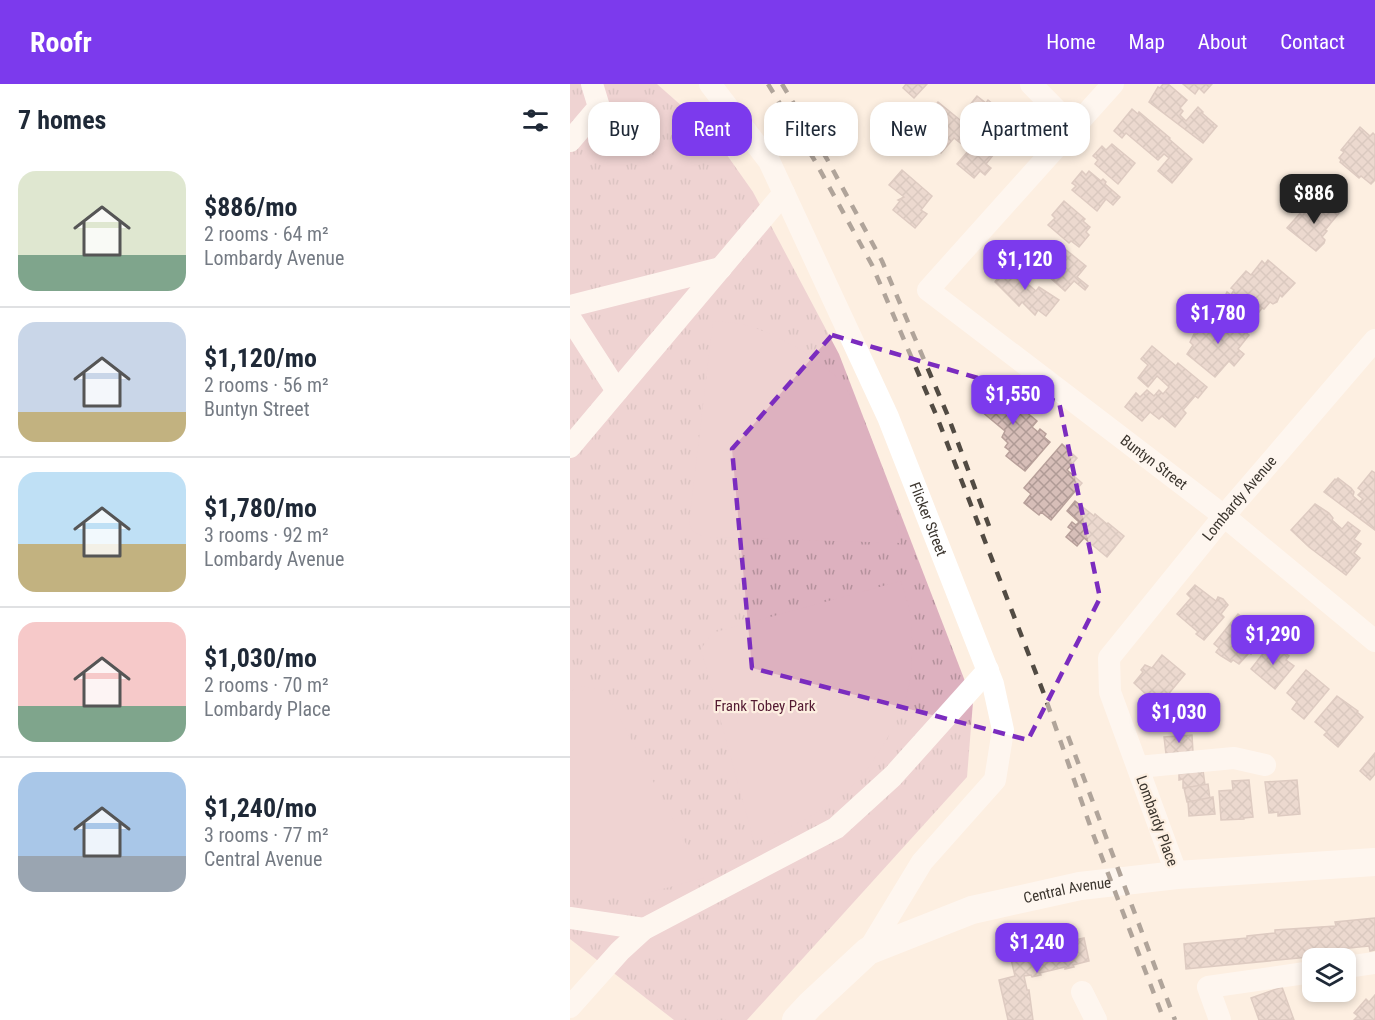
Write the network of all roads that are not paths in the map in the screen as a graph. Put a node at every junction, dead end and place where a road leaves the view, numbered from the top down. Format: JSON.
{"nodes":[{"id":1,"x":592,"y":84,"type":"edge"},
{"id":2,"x":710,"y":84,"type":"edge"},
{"id":3,"x":1031,"y":84,"type":"edge"},
{"id":4,"x":1113,"y":84,"type":"edge"},
{"id":5,"x":1049,"y":102,"type":"edge"},
{"id":6,"x":1090,"y":110,"type":"edge"},
{"id":7,"x":570,"y":141,"type":"edge"},
{"id":8,"x":1049,"y":156,"type":"edge"},
{"id":9,"x":784,"y":193,"type":"junction"},
{"id":10,"x":721,"y":268,"type":"junction"},
{"id":11,"x":570,"y":306,"type":"edge"},
{"id":12,"x":570,"y":318,"type":"edge"},
{"id":13,"x":1375,"y":340,"type":"edge"},
{"id":14,"x":617,"y":391,"type":"junction"},
{"id":15,"x":570,"y":447,"type":"edge"},
{"id":16,"x":1224,"y":516,"type":"junction"},
{"id":17,"x":1375,"y":641,"type":"edge"},
{"id":18,"x":1110,"y":662,"type":"joint"},
{"id":19,"x":988,"y":670,"type":"junction"},
{"id":20,"x":1265,"y":765,"type":"dead end"},
{"id":21,"x":1138,"y":767,"type":"junction"},
{"id":22,"x":1375,"y":862,"type":"edge"},
{"id":23,"x":1177,"y":875,"type":"junction"},
{"id":24,"x":570,"y":918,"type":"edge"},
{"id":25,"x":644,"y":929,"type":"junction"},
{"id":26,"x":868,"y":951,"type":"junction"},
{"id":27,"x":1375,"y":963,"type":"edge"},
{"id":28,"x":1356,"y":966,"type":"edge"},
{"id":29,"x":1302,"y":973,"type":"edge"},
{"id":30,"x":1082,"y":992,"type":"dead end"},
{"id":31,"x":570,"y":1007,"type":"edge"},
{"id":32,"x":796,"y":1020,"type":"edge"},
{"id":33,"x":1096,"y":1020,"type":"edge"},
{"id":34,"x":1220,"y":1020,"type":"edge"}],
"edges":[{"from":1,"to":7,"type":"street"},
{"from":2,"to":9,"type":"street","name":"Flicker Street"},
{"from":3,"to":5,"type":"street"},
{"from":4,"to":6,"type":"street"},
{"from":8,"to":16,"type":"street","name":"Buntyn Street"},
{"from":9,"to":10,"type":"street"},
{"from":9,"to":19,"type":"street","name":"Flicker Street"},
{"from":10,"to":11,"type":"street"},
{"from":10,"to":14,"type":"street"},
{"from":12,"to":14,"type":"street"},
{"from":13,"to":16,"type":"street","name":"Lombardy Avenue"},
{"from":14,"to":15,"type":"street"},
{"from":16,"to":17,"type":"street","name":"Buntyn Street"},
{"from":16,"to":18,"type":"street","name":"Lombardy Avenue"},
{"from":18,"to":21,"type":"street","name":"Lombardy Place"},
{"from":19,"to":25,"type":"street"},
{"from":19,"to":26,"type":"street","name":"Flicker Street"},
{"from":20,"to":21,"type":"street","name":"Lombardy Place"},
{"from":21,"to":23,"type":"street","name":"Lombardy Place"},
{"from":22,"to":23,"type":"main road","name":"Central Avenue"},
{"from":23,"to":26,"type":"main road","name":"Central Avenue"},
{"from":24,"to":25,"type":"street"},
{"from":25,"to":31,"type":"street"},
{"from":26,"to":32,"type":"main road","name":"Central Avenue"},
{"from":27,"to":28,"type":"street"},
{"from":29,"to":34,"type":"street"},
{"from":30,"to":33,"type":"street"}]}
